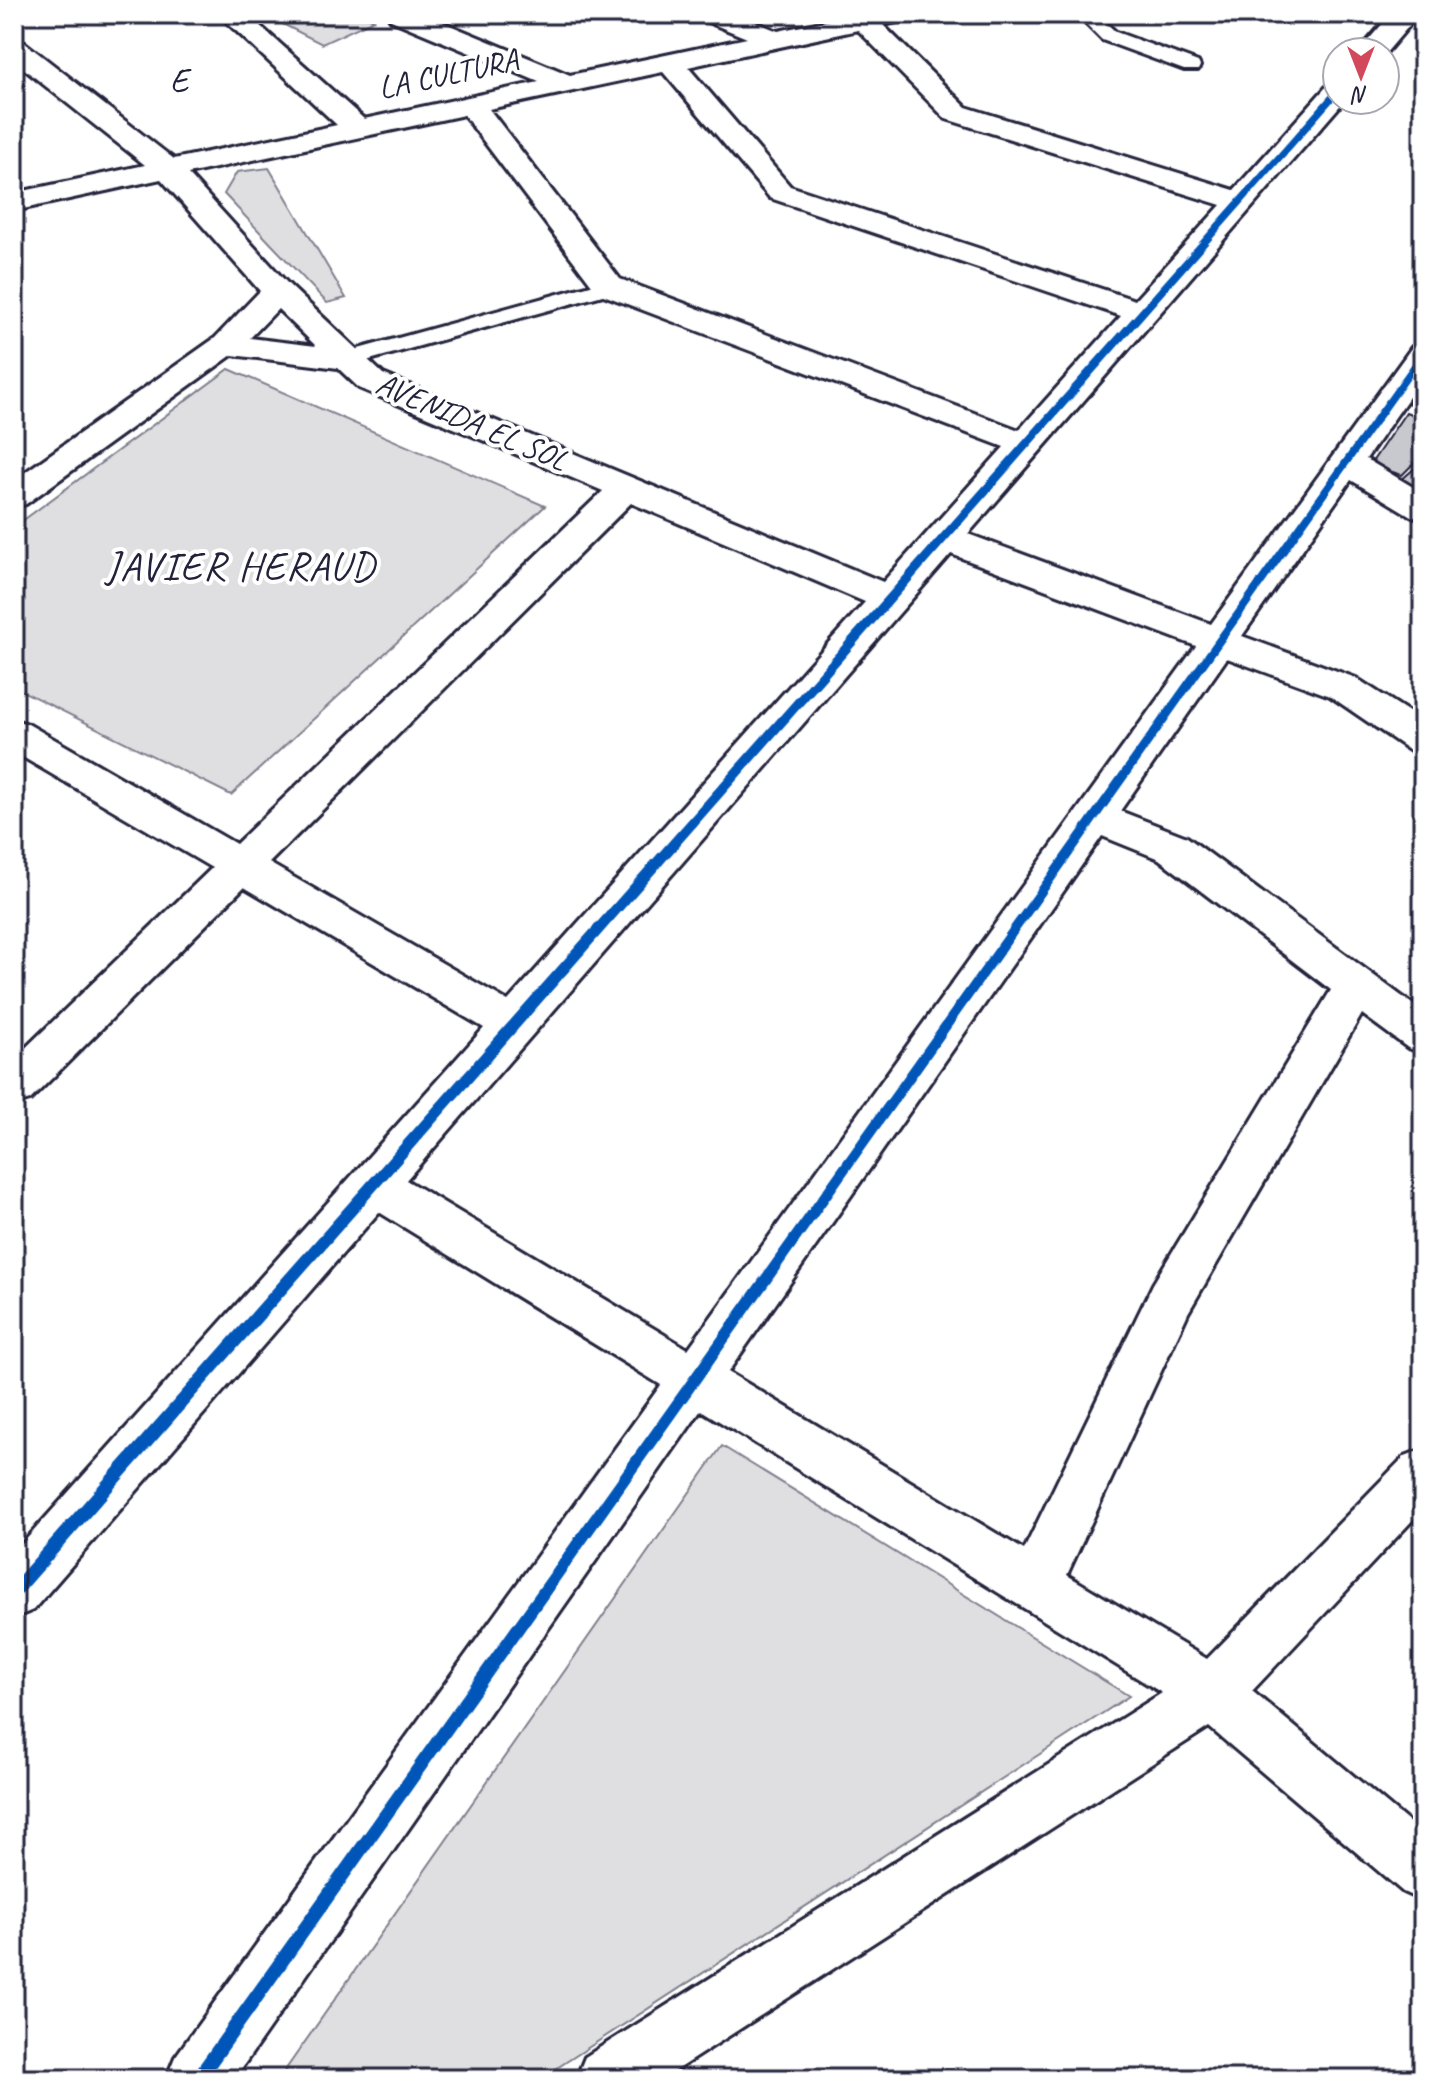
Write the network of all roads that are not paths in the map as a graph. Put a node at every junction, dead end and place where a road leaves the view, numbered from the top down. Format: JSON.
{"nodes":[{"id":1,"x":231,"y":14,"type":"edge"},
{"id":2,"x":400,"y":14,"type":"edge"},
{"id":3,"x":712,"y":14,"type":"edge"},
{"id":4,"x":897,"y":14,"type":"edge"},
{"id":5,"x":1085,"y":14,"type":"edge"},
{"id":6,"x":1406,"y":14,"type":"edge"},
{"id":7,"x":864,"y":21,"type":"junction"},
{"id":8,"x":1386,"y":36,"type":"edge"},
{"id":9,"x":776,"y":40,"type":"junction"},
{"id":10,"x":14,"y":48,"type":"edge"},
{"id":11,"x":670,"y":63,"type":"junction"},
{"id":12,"x":1191,"y":66,"type":"dead end"},
{"id":13,"x":570,"y":85,"type":"junction"},
{"id":14,"x":471,"y":105,"type":"junction"},
{"id":15,"x":1321,"y":110,"type":"edge"},
{"id":16,"x":358,"y":129,"type":"junction"},
{"id":17,"x":168,"y":169,"type":"junction"},
{"id":18,"x":14,"y":202,"type":"edge"},
{"id":19,"x":1241,"y":202,"type":"junction"},
{"id":20,"x":609,"y":286,"type":"junction"},
{"id":21,"x":277,"y":291,"type":"junction"},
{"id":22,"x":1142,"y":313,"type":"junction"},
{"id":23,"x":226,"y":345,"type":"junction"},
{"id":24,"x":1423,"y":354,"type":"edge"},
{"id":25,"x":348,"y":359,"type":"junction"},
{"id":26,"x":1026,"y":444,"type":"junction"},
{"id":27,"x":1346,"y":462,"type":"junction"},
{"id":28,"x":626,"y":488,"type":"junction"},
{"id":29,"x":14,"y":496,"type":"edge"},
{"id":30,"x":1423,"y":508,"type":"edge"},
{"id":31,"x":943,"y":538,"type":"junction"},
{"id":32,"x":890,"y":599,"type":"junction"},
{"id":33,"x":1219,"y":641,"type":"junction"},
{"id":34,"x":1423,"y":740,"type":"edge"},
{"id":35,"x":18,"y":743,"type":"edge"},
{"id":36,"x":1094,"y":817,"type":"junction"},
{"id":37,"x":240,"y":865,"type":"junction"},
{"id":38,"x":1356,"y":986,"type":"junction"},
{"id":39,"x":514,"y":1025,"type":"junction"},
{"id":40,"x":1423,"y":1036,"type":"edge"},
{"id":41,"x":14,"y":1087,"type":"edge"},
{"id":42,"x":373,"y":1184,"type":"junction"},
{"id":43,"x":694,"y":1379,"type":"junction"},
{"id":44,"x":1423,"y":1473,"type":"edge"},
{"id":45,"x":1035,"y":1585,"type":"junction"},
{"id":46,"x":14,"y":1592,"type":"edge"},
{"id":47,"x":1212,"y":1693,"type":"junction"},
{"id":48,"x":1423,"y":1872,"type":"edge"},
{"id":49,"x":197,"y":2079,"type":"edge"},
{"id":50,"x":607,"y":2079,"type":"edge"}],
"edges":[{"from":1,"to":16,"type":"street"},
{"from":2,"to":13,"type":"street"},
{"from":3,"to":9,"type":"street"},
{"from":4,"to":7,"type":"street","name":"LA CULTURA"},
{"from":5,"to":12,"type":"lane"},
{"from":6,"to":8,"type":"street"},
{"from":7,"to":9,"type":"street","name":"LA CULTURA"},
{"from":7,"to":19,"type":"street"},
{"from":9,"to":11,"type":"street","name":"LA CULTURA"},
{"from":10,"to":17,"type":"street","name":"AVENIDA EL SOL"},
{"from":11,"to":13,"type":"street","name":"LA CULTURA"},
{"from":11,"to":22,"type":"street"},
{"from":13,"to":14,"type":"street","name":"LA CULTURA"},
{"from":14,"to":16,"type":"street","name":"LA CULTURA"},
{"from":14,"to":20,"type":"street"},
{"from":15,"to":19,"type":"street"},
{"from":16,"to":17,"type":"street","name":"LA CULTURA"},
{"from":17,"to":18,"type":"street","name":"LA CULTURA"},
{"from":17,"to":21,"type":"street","name":"AVENIDA EL SOL"},
{"from":19,"to":22,"type":"street"},
{"from":20,"to":25,"type":"lane"},
{"from":20,"to":26,"type":"street"},
{"from":21,"to":23,"type":"street"},
{"from":21,"to":25,"type":"street","name":"AVENIDA EL SOL"},
{"from":22,"to":26,"type":"street"},
{"from":23,"to":25,"type":"street"},
{"from":23,"to":29,"type":"street"},
{"from":24,"to":27,"type":"street"},
{"from":25,"to":28,"type":"street","name":"AVENIDA EL SOL"},
{"from":26,"to":31,"type":"street"},
{"from":27,"to":30,"type":"street"},
{"from":27,"to":33,"type":"street"},
{"from":28,"to":32,"type":"street","name":"AVENIDA EL SOL"},
{"from":28,"to":37,"type":"street"},
{"from":31,"to":32,"type":"street"},
{"from":31,"to":33,"type":"street"},
{"from":32,"to":39,"type":"street"},
{"from":33,"to":34,"type":"street"},
{"from":33,"to":36,"type":"street"},
{"from":35,"to":37,"type":"street"},
{"from":36,"to":38,"type":"street"},
{"from":36,"to":43,"type":"street"},
{"from":37,"to":39,"type":"street"},
{"from":37,"to":41,"type":"street"},
{"from":38,"to":40,"type":"street"},
{"from":38,"to":45,"type":"street"},
{"from":39,"to":42,"type":"street"},
{"from":42,"to":43,"type":"street"},
{"from":42,"to":46,"type":"street"},
{"from":43,"to":45,"type":"street"},
{"from":43,"to":49,"type":"street"},
{"from":44,"to":47,"type":"street"},
{"from":45,"to":47,"type":"street"},
{"from":47,"to":48,"type":"street"},
{"from":47,"to":50,"type":"street"}]}
